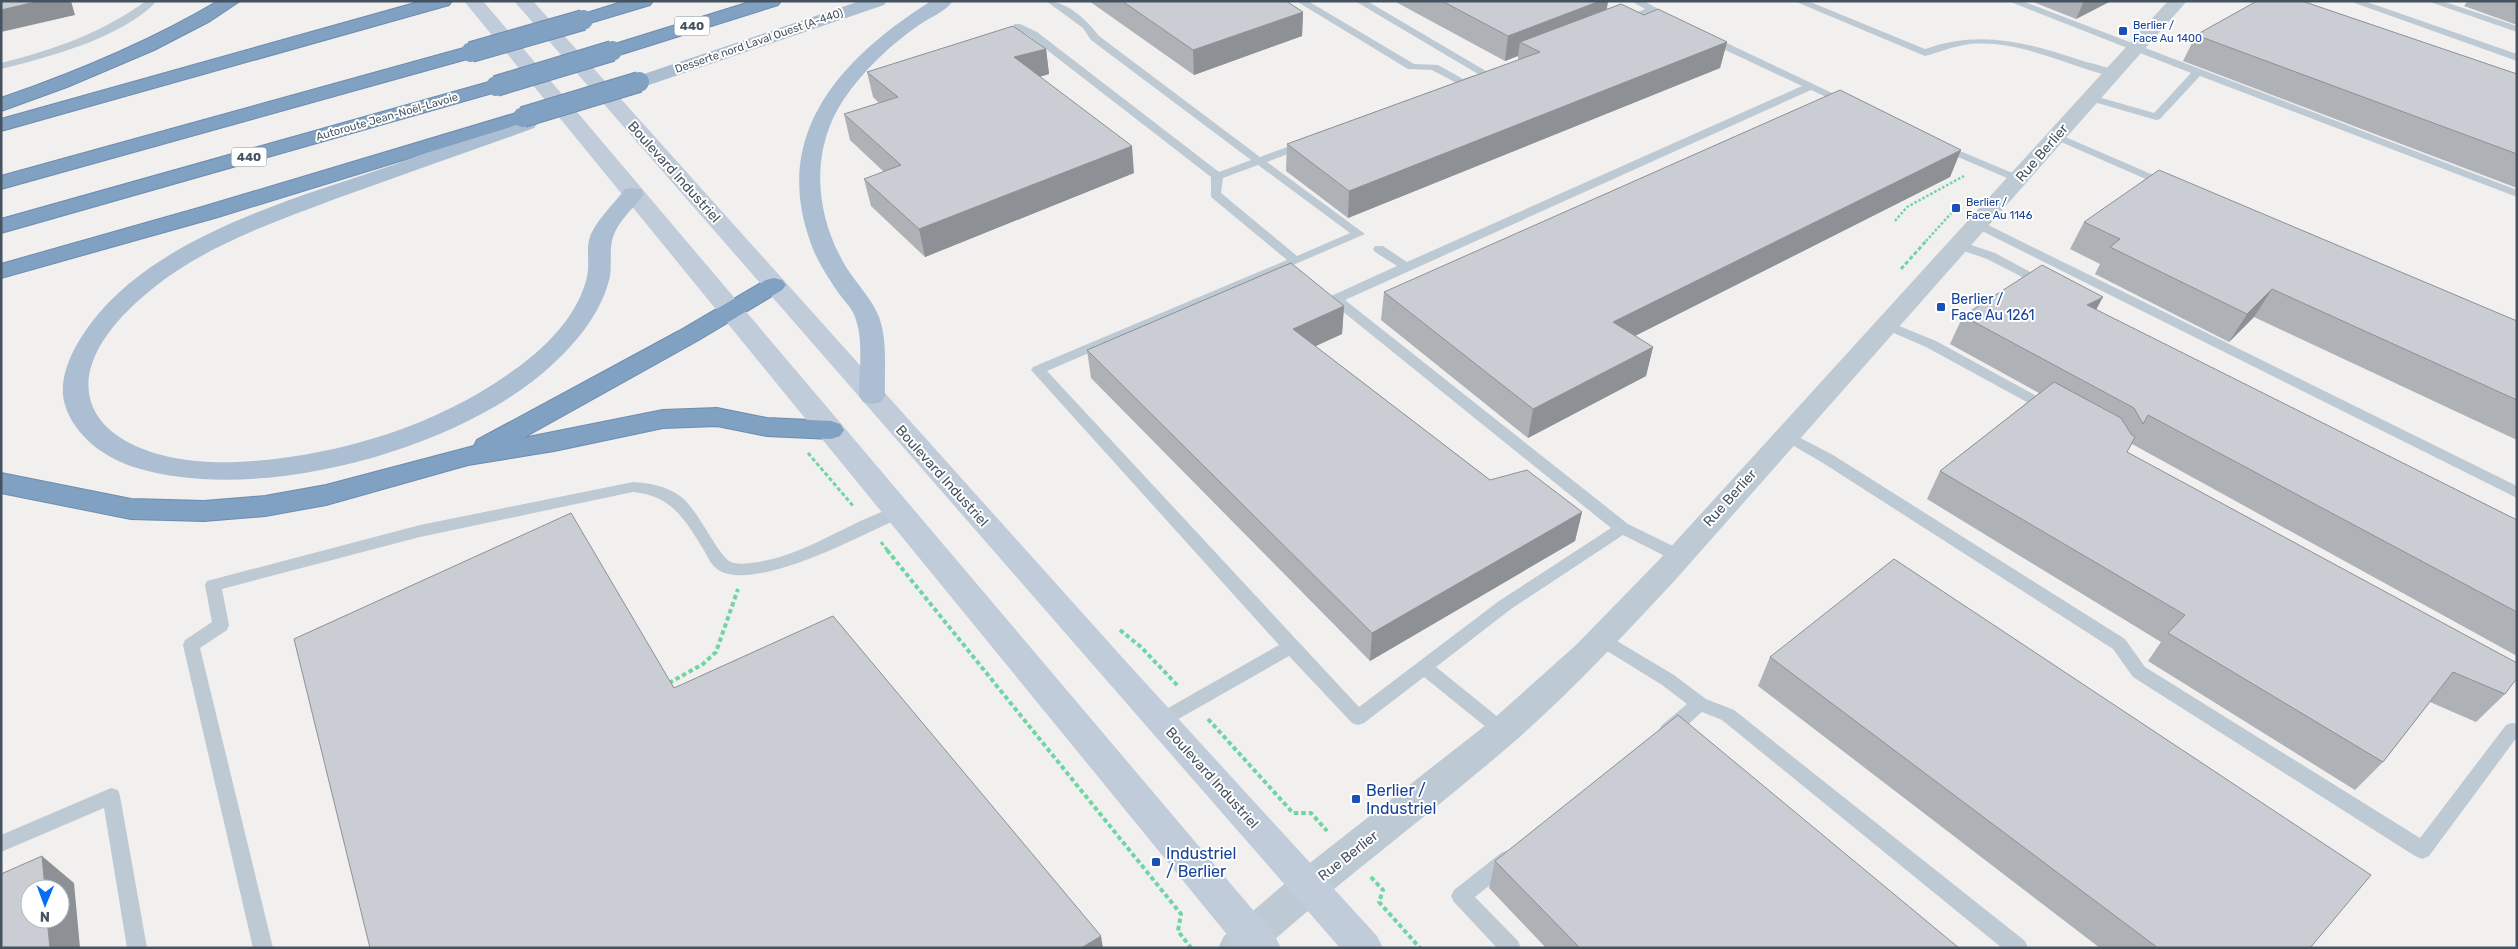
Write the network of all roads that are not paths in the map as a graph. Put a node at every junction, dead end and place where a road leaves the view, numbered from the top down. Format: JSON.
{"nodes":[{"id":1,"x":152,"y":1,"type":"edge"},
{"id":2,"x":231,"y":1,"type":"edge"},
{"id":3,"x":473,"y":1,"type":"edge"},
{"id":4,"x":523,"y":1,"type":"edge"},
{"id":5,"x":644,"y":1,"type":"edge"},
{"id":6,"x":772,"y":1,"type":"edge"},
{"id":7,"x":878,"y":1,"type":"edge"},
{"id":8,"x":944,"y":1,"type":"edge"},
{"id":9,"x":1051,"y":1,"type":"edge"},
{"id":10,"x":1300,"y":1,"type":"edge"},
{"id":11,"x":1360,"y":1,"type":"edge"},
{"id":12,"x":1636,"y":1,"type":"edge"},
{"id":13,"x":1799,"y":1,"type":"edge"},
{"id":14,"x":2013,"y":1,"type":"edge"},
{"id":15,"x":2178,"y":1,"type":"edge"},
{"id":16,"x":2354,"y":1,"type":"edge"},
{"id":17,"x":2437,"y":1,"type":"edge"},
{"id":18,"x":440,"y":2,"type":"edge"},
{"id":19,"x":1616,"y":24,"type":"edge"},
{"id":20,"x":1018,"y":26,"type":"dead end"},
{"id":21,"x":2517,"y":29,"type":"edge"},
{"id":22,"x":1695,"y":32,"type":"edge"},
{"id":23,"x":2136,"y":49,"type":"junction"},
{"id":24,"x":2517,"y":58,"type":"edge"},
{"id":25,"x":1,"y":66,"type":"edge"},
{"id":26,"x":2198,"y":72,"type":"junction"},
{"id":27,"x":2112,"y":74,"type":"junction"},
{"id":28,"x":639,"y":82,"type":"joint"},
{"id":29,"x":1462,"y":83,"type":"junction"},
{"id":30,"x":1810,"y":86,"type":"junction"},
{"id":31,"x":1444,"y":90,"type":"edge"},
{"id":32,"x":2091,"y":98,"type":"junction"},
{"id":33,"x":1,"y":105,"type":"edge"},
{"id":34,"x":1858,"y":108,"type":"edge"},
{"id":35,"x":525,"y":120,"type":"junction"},
{"id":36,"x":1,"y":125,"type":"edge"},
{"id":37,"x":2056,"y":136,"type":"junction"},
{"id":38,"x":1315,"y":140,"type":"edge"},
{"id":39,"x":1930,"y":141,"type":"edge"},
{"id":40,"x":1260,"y":161,"type":"junction"},
{"id":41,"x":1217,"y":176,"type":"junction"},
{"id":42,"x":2018,"y":179,"type":"junction"},
{"id":43,"x":1,"y":183,"type":"edge"},
{"id":44,"x":2183,"y":192,"type":"edge"},
{"id":45,"x":634,"y":194,"type":"junction"},
{"id":46,"x":2517,"y":194,"type":"edge"},
{"id":47,"x":1978,"y":224,"type":"junction"},
{"id":48,"x":1,"y":226,"type":"edge"},
{"id":49,"x":1959,"y":245,"type":"junction"},
{"id":50,"x":1379,"y":249,"type":"dead end"},
{"id":51,"x":1296,"y":261,"type":"junction"},
{"id":52,"x":1406,"y":267,"type":"junction"},
{"id":53,"x":1,"y":271,"type":"edge"},
{"id":54,"x":774,"y":285,"type":"junction"},
{"id":55,"x":2054,"y":288,"type":"edge"},
{"id":56,"x":730,"y":311,"type":"junction"},
{"id":57,"x":1887,"y":325,"type":"junction"},
{"id":58,"x":872,"y":396,"type":"junction"},
{"id":59,"x":2059,"y":414,"type":"edge"},
{"id":60,"x":831,"y":430,"type":"junction"},
{"id":61,"x":1786,"y":436,"type":"junction"},
{"id":62,"x":468,"y":456,"type":"junction"},
{"id":63,"x":1,"y":483,"type":"edge"},
{"id":64,"x":2517,"y":493,"type":"edge"},
{"id":65,"x":900,"y":512,"type":"junction"},
{"id":66,"x":1622,"y":528,"type":"junction"},
{"id":67,"x":1679,"y":556,"type":"junction"},
{"id":68,"x":1602,"y":639,"type":"junction"},
{"id":69,"x":1291,"y":647,"type":"junction"},
{"id":70,"x":1424,"y":667,"type":"junction"},
{"id":71,"x":1700,"y":704,"type":"junction"},
{"id":72,"x":1160,"y":721,"type":"junction"},
{"id":73,"x":2512,"y":730,"type":"dead end"},
{"id":74,"x":1503,"y":732,"type":"junction"},
{"id":75,"x":1654,"y":741,"type":"edge"},
{"id":76,"x":1,"y":844,"type":"edge"},
{"id":77,"x":1523,"y":846,"type":"edge"},
{"id":78,"x":1310,"y":886,"type":"junction"},
{"id":79,"x":1250,"y":944,"type":"edge"},
{"id":80,"x":137,"y":948,"type":"edge"},
{"id":81,"x":263,"y":948,"type":"edge"},
{"id":82,"x":1364,"y":948,"type":"edge"},
{"id":83,"x":1511,"y":948,"type":"edge"},
{"id":84,"x":2018,"y":948,"type":"edge"}],
"edges":[{"from":1,"to":25,"type":"lane"},
{"from":2,"to":33,"type":"highway"},
{"from":3,"to":45,"type":"street"},
{"from":4,"to":54,"type":"street","name":"Boulevard Industriel"},
{"from":5,"to":43,"type":"highway","bridge":true},
{"from":6,"to":48,"type":"highway","name":"Autoroute Jean-Noël-Lavoie","number":"440","bridge":true},
{"from":7,"to":28,"type":"main road","name":"Desserte nord Laval Ouest (A-440)"},
{"from":8,"to":58,"type":"main road"},
{"from":9,"to":40,"type":"lane"},
{"from":10,"to":29,"type":"lane"},
{"from":11,"to":29,"type":"lane"},
{"from":12,"to":19,"type":"lane"},
{"from":13,"to":27,"type":"lane"},
{"from":14,"to":23,"type":"lane"},
{"from":15,"to":23,"type":"street","name":"Rue Berlier"},
{"from":16,"to":24,"type":"lane"},
{"from":17,"to":21,"type":"lane"},
{"from":18,"to":36,"type":"highway"},
{"from":20,"to":41,"type":"lane"},
{"from":22,"to":30,"type":"lane"},
{"from":23,"to":26,"type":"lane"},
{"from":23,"to":27,"type":"street","name":"Rue Berlier"},
{"from":26,"to":32,"type":"lane"},
{"from":26,"to":46,"type":"lane"},
{"from":27,"to":32,"type":"street","name":"Rue Berlier"},
{"from":28,"to":35,"type":"highway","bridge":true},
{"from":29,"to":31,"type":"lane"},
{"from":30,"to":34,"type":"lane"},
{"from":30,"to":52,"type":"lane"},
{"from":32,"to":37,"type":"street","name":"Rue Berlier"},
{"from":35,"to":45,"type":"main road"},
{"from":35,"to":53,"type":"highway"},
{"from":37,"to":42,"type":"street","name":"Rue Berlier"},
{"from":37,"to":44,"type":"lane"},
{"from":38,"to":40,"type":"lane"},
{"from":39,"to":42,"type":"lane"},
{"from":40,"to":41,"type":"lane"},
{"from":40,"to":51,"type":"lane"},
{"from":41,"to":51,"type":"lane"},
{"from":42,"to":47,"type":"street","name":"Rue Berlier"},
{"from":45,"to":56,"type":"street"},
{"from":47,"to":49,"type":"street","name":"Rue Berlier"},
{"from":47,"to":64,"type":"lane"},
{"from":49,"to":55,"type":"lane"},
{"from":49,"to":57,"type":"street","name":"Rue Berlier"},
{"from":50,"to":52,"type":"lane"},
{"from":51,"to":69,"type":"lane"},
{"from":52,"to":66,"type":"lane"},
{"from":54,"to":56,"type":"highway"},
{"from":54,"to":58,"type":"street","name":"Boulevard Industriel"},
{"from":56,"to":60,"type":"street"},
{"from":56,"to":62,"type":"highway"},
{"from":57,"to":59,"type":"lane"},
{"from":57,"to":61,"type":"street","name":"Rue Berlier"},
{"from":58,"to":72,"type":"street","name":"Boulevard Industriel"},
{"from":60,"to":62,"type":"highway"},
{"from":60,"to":65,"type":"street"},
{"from":61,"to":67,"type":"street","name":"Rue Berlier"},
{"from":61,"to":73,"type":"lane"},
{"from":62,"to":63,"type":"highway"},
{"from":65,"to":79,"type":"street"},
{"from":65,"to":81,"type":"lane"},
{"from":66,"to":67,"type":"lane"},
{"from":66,"to":70,"type":"lane"},
{"from":67,"to":68,"type":"street","name":"Rue Berlier"},
{"from":68,"to":71,"type":"lane"},
{"from":68,"to":74,"type":"street","name":"Rue Berlier"},
{"from":69,"to":70,"type":"lane"},
{"from":69,"to":72,"type":"lane"},
{"from":70,"to":74,"type":"lane"},
{"from":71,"to":75,"type":"lane"},
{"from":71,"to":84,"type":"lane"},
{"from":72,"to":78,"type":"street","name":"Boulevard Industriel"},
{"from":74,"to":78,"type":"street","name":"Rue Berlier"},
{"from":76,"to":80,"type":"lane"},
{"from":77,"to":83,"type":"lane"},
{"from":78,"to":79,"type":"street","name":"Rue Berlier"},
{"from":78,"to":82,"type":"street","name":"Boulevard Industriel"}]}
